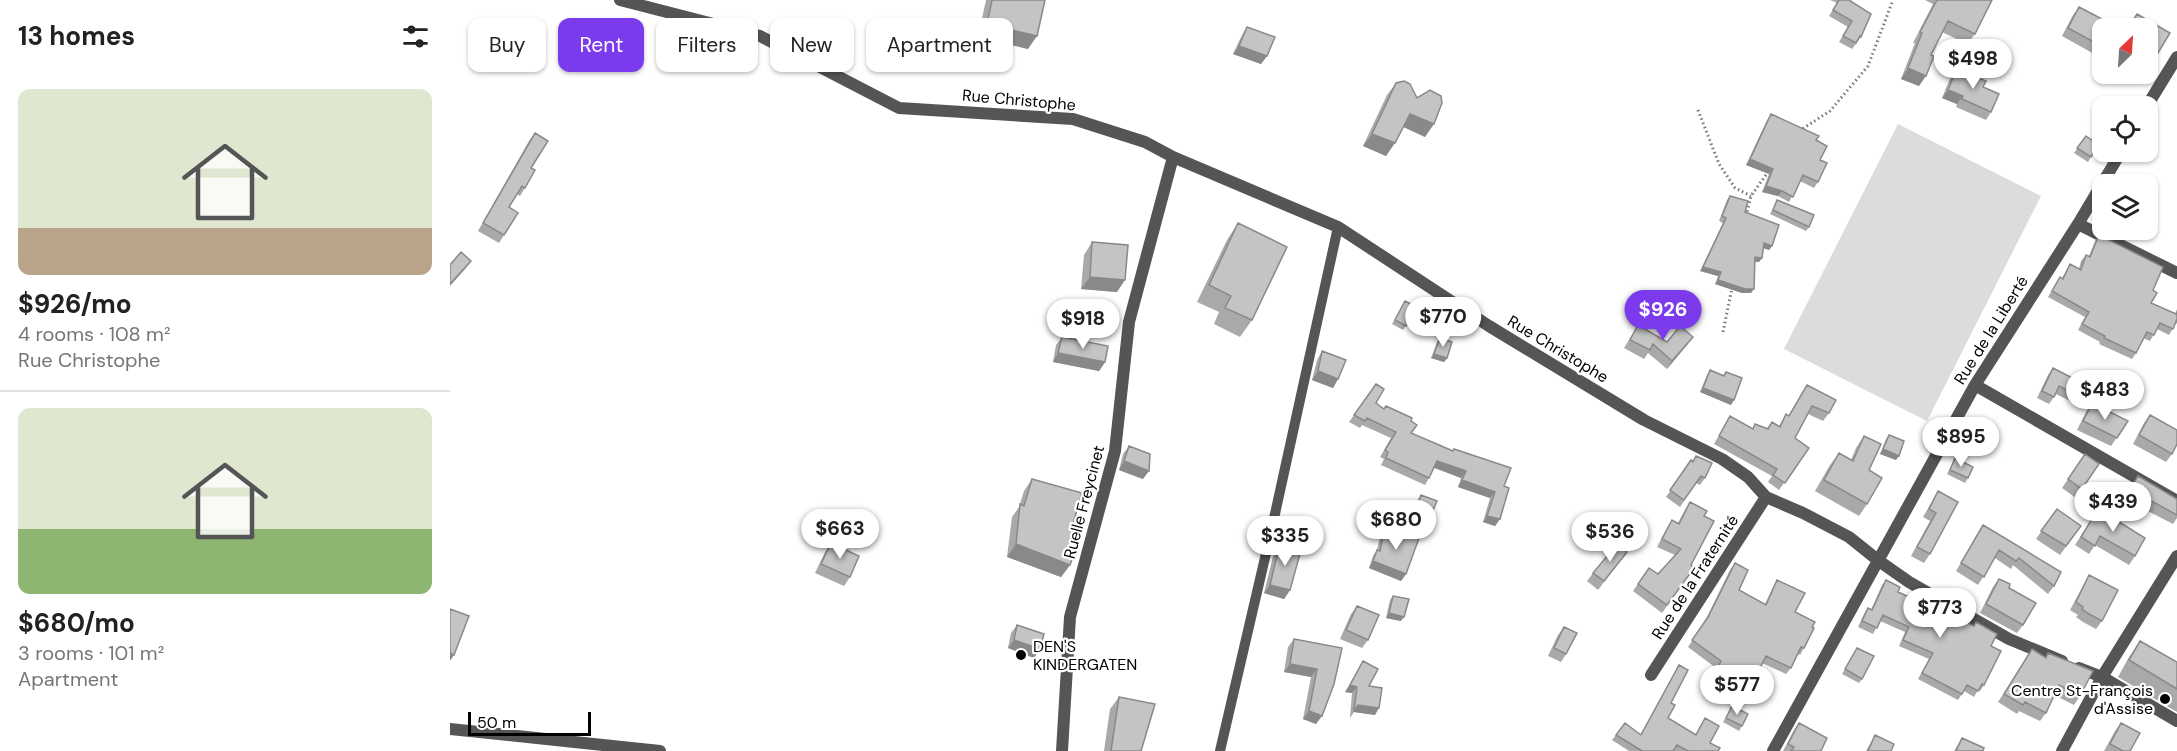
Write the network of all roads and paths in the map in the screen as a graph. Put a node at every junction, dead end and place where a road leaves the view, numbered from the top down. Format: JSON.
{"nodes":[{"id":1,"x":620,"y":0,"type":"edge"},
{"id":2,"x":1893,"y":0,"type":"edge"},
{"id":3,"x":2177,"y":57,"type":"edge"},
{"id":4,"x":2153,"y":96,"type":"edge"},
{"id":5,"x":1698,"y":110,"type":"dead end"},
{"id":6,"x":1798,"y":130,"type":"edge"},
{"id":7,"x":1173,"y":157,"type":"junction"},
{"id":8,"x":2115,"y":162,"type":"edge"},
{"id":9,"x":1770,"y":169,"type":"edge"},
{"id":10,"x":1750,"y":196,"type":"junction"},
{"id":11,"x":1746,"y":219,"type":"edge"},
{"id":12,"x":2078,"y":224,"type":"junction"},
{"id":13,"x":1338,"y":226,"type":"junction"},
{"id":14,"x":2177,"y":273,"type":"edge"},
{"id":15,"x":1733,"y":282,"type":"edge"},
{"id":16,"x":1723,"y":332,"type":"dead end"},
{"id":17,"x":1975,"y":384,"type":"junction"},
{"id":18,"x":1767,"y":497,"type":"junction"},
{"id":19,"x":2177,"y":501,"type":"edge"},
{"id":20,"x":2177,"y":556,"type":"edge"},
{"id":21,"x":1879,"y":561,"type":"junction"},
{"id":22,"x":1651,"y":675,"type":"dead end"},
{"id":23,"x":2102,"y":677,"type":"junction"},
{"id":24,"x":2177,"y":721,"type":"edge"},
{"id":25,"x":450,"y":729,"type":"edge"},
{"id":26,"x":660,"y":751,"type":"edge"},
{"id":27,"x":1062,"y":751,"type":"edge"},
{"id":28,"x":1220,"y":751,"type":"edge"},
{"id":29,"x":1773,"y":751,"type":"edge"},
{"id":30,"x":2062,"y":751,"type":"edge"}],
"edges":[{"from":1,"to":7,"type":"street","name":"Rue Christophe"},
{"from":2,"to":6,"type":"path"},
{"from":3,"to":4,"type":"street"},
{"from":5,"to":10,"type":"path"},
{"from":7,"to":13,"type":"street","name":"Rue Christophe"},
{"from":7,"to":27,"type":"street","name":"Ruelle Freycinet"},
{"from":8,"to":12,"type":"street","name":"Rue de la Liberté"},
{"from":9,"to":10,"type":"path"},
{"from":10,"to":11,"type":"path"},
{"from":12,"to":14,"type":"street"},
{"from":12,"to":17,"type":"street","name":"Rue de la Liberté"},
{"from":13,"to":18,"type":"street","name":"Rue Christophe"},
{"from":13,"to":28,"type":"lane"},
{"from":15,"to":16,"type":"path"},
{"from":17,"to":19,"type":"street"},
{"from":17,"to":21,"type":"street","name":"Rue de la Liberté"},
{"from":18,"to":21,"type":"street","name":"Rue Christophe"},
{"from":18,"to":22,"type":"street","name":"Rue de la Fraternité"},
{"from":20,"to":23,"type":"street"},
{"from":21,"to":23,"type":"street","name":"Rue Christophe"},
{"from":21,"to":29,"type":"street","name":"Rue de la Liberté"},
{"from":23,"to":24,"type":"street","name":"Rue Christophe"},
{"from":23,"to":30,"type":"street"},
{"from":25,"to":26,"type":"street"}]}
